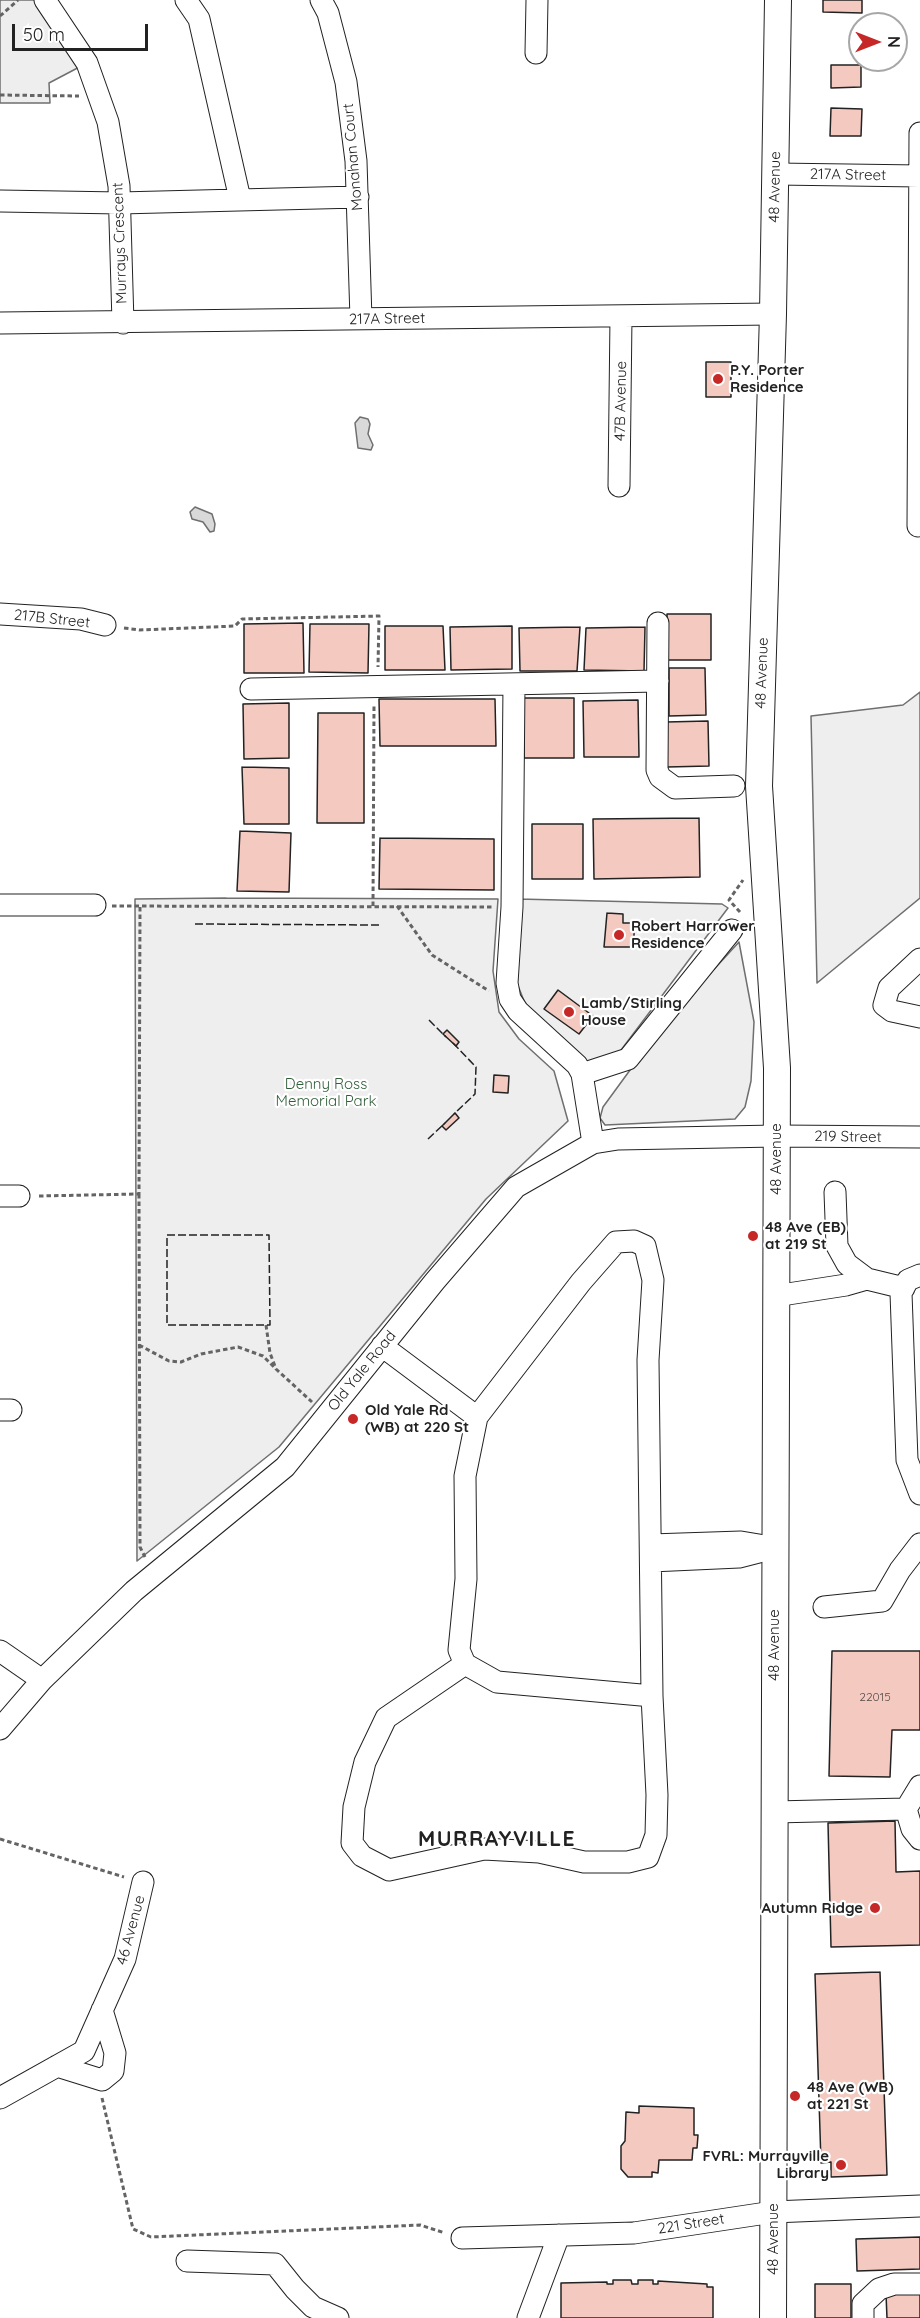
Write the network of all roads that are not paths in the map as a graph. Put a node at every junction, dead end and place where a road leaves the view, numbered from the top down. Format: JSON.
{"nodes":[{"id":1,"x":45,"y":0,"type":"edge"},
{"id":2,"x":186,"y":0,"type":"edge"},
{"id":3,"x":321,"y":0,"type":"edge"},
{"id":4,"x":537,"y":0,"type":"edge"},
{"id":5,"x":778,"y":0,"type":"edge"},
{"id":6,"x":536,"y":53,"type":"dead end"},
{"id":7,"x":920,"y":133,"type":"edge"},
{"id":8,"x":776,"y":174,"type":"junction"},
{"id":9,"x":920,"y":176,"type":"edge"},
{"id":10,"x":358,"y":197,"type":"junction"},
{"id":11,"x":240,"y":198,"type":"junction"},
{"id":12,"x":0,"y":201,"type":"edge"},
{"id":13,"x":120,"y":203,"type":"junction"},
{"id":14,"x":773,"y":314,"type":"junction"},
{"id":15,"x":621,"y":317,"type":"junction"},
{"id":16,"x":361,"y":319,"type":"junction"},
{"id":17,"x":0,"y":323,"type":"edge"},
{"id":18,"x":123,"y":323,"type":"junction"},
{"id":19,"x":619,"y":486,"type":"dead end"},
{"id":20,"x":918,"y":526,"type":"dead end"},
{"id":21,"x":0,"y":614,"type":"edge"},
{"id":22,"x":658,"y":623,"type":"dead end"},
{"id":23,"x":105,"y":625,"type":"dead end"},
{"id":24,"x":658,"y":681,"type":"junction"},
{"id":25,"x":514,"y":684,"type":"junction"},
{"id":26,"x":250,"y":689,"type":"dead end"},
{"id":27,"x":734,"y":786,"type":"dead end"},
{"id":28,"x":0,"y":905,"type":"edge"},
{"id":29,"x":95,"y":905,"type":"road end"},
{"id":30,"x":738,"y":922,"type":"road end"},
{"id":31,"x":920,"y":959,"type":"edge"},
{"id":32,"x":920,"y":1017,"type":"edge"},
{"id":33,"x":582,"y":1074,"type":"junction"},
{"id":34,"x":776,"y":1136,"type":"junction"},
{"id":35,"x":920,"y":1137,"type":"edge"},
{"id":36,"x":593,"y":1143,"type":"junction"},
{"id":37,"x":835,"y":1192,"type":"dead end"},
{"id":38,"x":867,"y":1279,"type":"junction"},
{"id":39,"x":912,"y":1282,"type":"edge"},
{"id":40,"x":775,"y":1296,"type":"junction"},
{"id":41,"x":382,"y":1346,"type":"junction"},
{"id":42,"x":477,"y":1417,"type":"junction"},
{"id":43,"x":920,"y":1494,"type":"edge"},
{"id":44,"x":920,"y":1544,"type":"edge"},
{"id":45,"x":774,"y":1548,"type":"junction"},
{"id":46,"x":651,"y":1553,"type":"junction"},
{"id":47,"x":824,"y":1607,"type":"dead end"},
{"id":48,"x":0,"y":1651,"type":"edge"},
{"id":49,"x":465,"y":1664,"type":"junction"},
{"id":50,"x":42,"y":1680,"type":"junction"},
{"id":51,"x":652,"y":1696,"type":"junction"},
{"id":52,"x":0,"y":1729,"type":"edge"},
{"id":53,"x":920,"y":1786,"type":"edge"},
{"id":54,"x":906,"y":1809,"type":"junction"},
{"id":55,"x":774,"y":1812,"type":"junction"},
{"id":56,"x":920,"y":1839,"type":"edge"},
{"id":57,"x":143,"y":1882,"type":"road end"},
{"id":58,"x":102,"y":2010,"type":"junction"},
{"id":59,"x":57,"y":2066,"type":"junction"},
{"id":60,"x":0,"y":2098,"type":"edge"},
{"id":61,"x":920,"y":2206,"type":"edge"},
{"id":62,"x":773,"y":2212,"type":"junction"},
{"id":63,"x":559,"y":2235,"type":"junction"},
{"id":64,"x":462,"y":2238,"type":"road end"},
{"id":65,"x":187,"y":2261,"type":"dead end"},
{"id":66,"x":920,"y":2283,"type":"edge"},
{"id":67,"x":317,"y":2312,"type":"edge"},
{"id":68,"x":338,"y":2318,"type":"edge"},
{"id":69,"x":528,"y":2318,"type":"edge"},
{"id":70,"x":772,"y":2318,"type":"edge"},
{"id":71,"x":863,"y":2318,"type":"edge"}],
"edges":[{"from":1,"to":13,"type":"street","name":"Murrays Crescent"},
{"from":2,"to":11,"type":"street"},
{"from":3,"to":10,"type":"street","name":"Monahan Court"},
{"from":4,"to":6,"type":"street"},
{"from":5,"to":8,"type":"main road","name":"48 Avenue"},
{"from":7,"to":9,"type":"street"},
{"from":8,"to":9,"type":"street","name":"217A Street"},
{"from":8,"to":14,"type":"main road","name":"48 Avenue"},
{"from":9,"to":20,"type":"street"},
{"from":10,"to":11,"type":"street"},
{"from":10,"to":16,"type":"street","name":"Monahan Court"},
{"from":11,"to":13,"type":"street"},
{"from":12,"to":13,"type":"street"},
{"from":13,"to":18,"type":"street","name":"Murrays Crescent"},
{"from":14,"to":15,"type":"street","name":"217A Street"},
{"from":14,"to":34,"type":"main road","name":"48 Avenue"},
{"from":15,"to":16,"type":"street","name":"217A Street"},
{"from":15,"to":19,"type":"street","name":"47B Avenue"},
{"from":16,"to":18,"type":"street","name":"217A Street"},
{"from":17,"to":18,"type":"street","name":"217A Street"},
{"from":21,"to":23,"type":"street","name":"217B Street"},
{"from":22,"to":24,"type":"street"},
{"from":24,"to":25,"type":"street"},
{"from":24,"to":27,"type":"street"},
{"from":25,"to":26,"type":"street"},
{"from":25,"to":33,"type":"street"},
{"from":28,"to":29,"type":"street"},
{"from":30,"to":33,"type":"street"},
{"from":31,"to":32,"type":"street"},
{"from":33,"to":36,"type":"street"},
{"from":34,"to":35,"type":"street","name":"219 Street"},
{"from":34,"to":36,"type":"street","name":"Old Yale Road"},
{"from":34,"to":40,"type":"main road","name":"48 Avenue"},
{"from":36,"to":41,"type":"street","name":"Old Yale Road"},
{"from":37,"to":38,"type":"street"},
{"from":38,"to":39,"type":"street"},
{"from":38,"to":40,"type":"street"},
{"from":39,"to":43,"type":"street"},
{"from":40,"to":45,"type":"main road","name":"48 Avenue"},
{"from":41,"to":42,"type":"street"},
{"from":41,"to":50,"type":"street","name":"Old Yale Road"},
{"from":42,"to":46,"type":"street"},
{"from":42,"to":49,"type":"street"},
{"from":44,"to":47,"type":"street"},
{"from":45,"to":46,"type":"street"},
{"from":45,"to":55,"type":"main road","name":"48 Avenue"},
{"from":46,"to":51,"type":"street"},
{"from":48,"to":50,"type":"street"},
{"from":49,"to":51,"type":"street"},
{"from":49,"to":51,"type":"street"},
{"from":50,"to":52,"type":"street","name":"Old Yale Road"},
{"from":53,"to":54,"type":"street"},
{"from":54,"to":55,"type":"street"},
{"from":54,"to":56,"type":"street"},
{"from":55,"to":62,"type":"main road","name":"48 Avenue"},
{"from":57,"to":58,"type":"street","name":"46 Avenue"},
{"from":58,"to":59,"type":"street","name":"46 Avenue"},
{"from":58,"to":59,"type":"street"},
{"from":59,"to":60,"type":"street","name":"46 Avenue"},
{"from":61,"to":62,"type":"street","name":"221 Street"},
{"from":62,"to":63,"type":"street","name":"221 Street"},
{"from":62,"to":70,"type":"main road","name":"48 Avenue"},
{"from":63,"to":64,"type":"street","name":"221 Street"},
{"from":63,"to":69,"type":"street"},
{"from":65,"to":67,"type":"street"},
{"from":66,"to":71,"type":"street"},
{"from":67,"to":68,"type":"street"}]}
